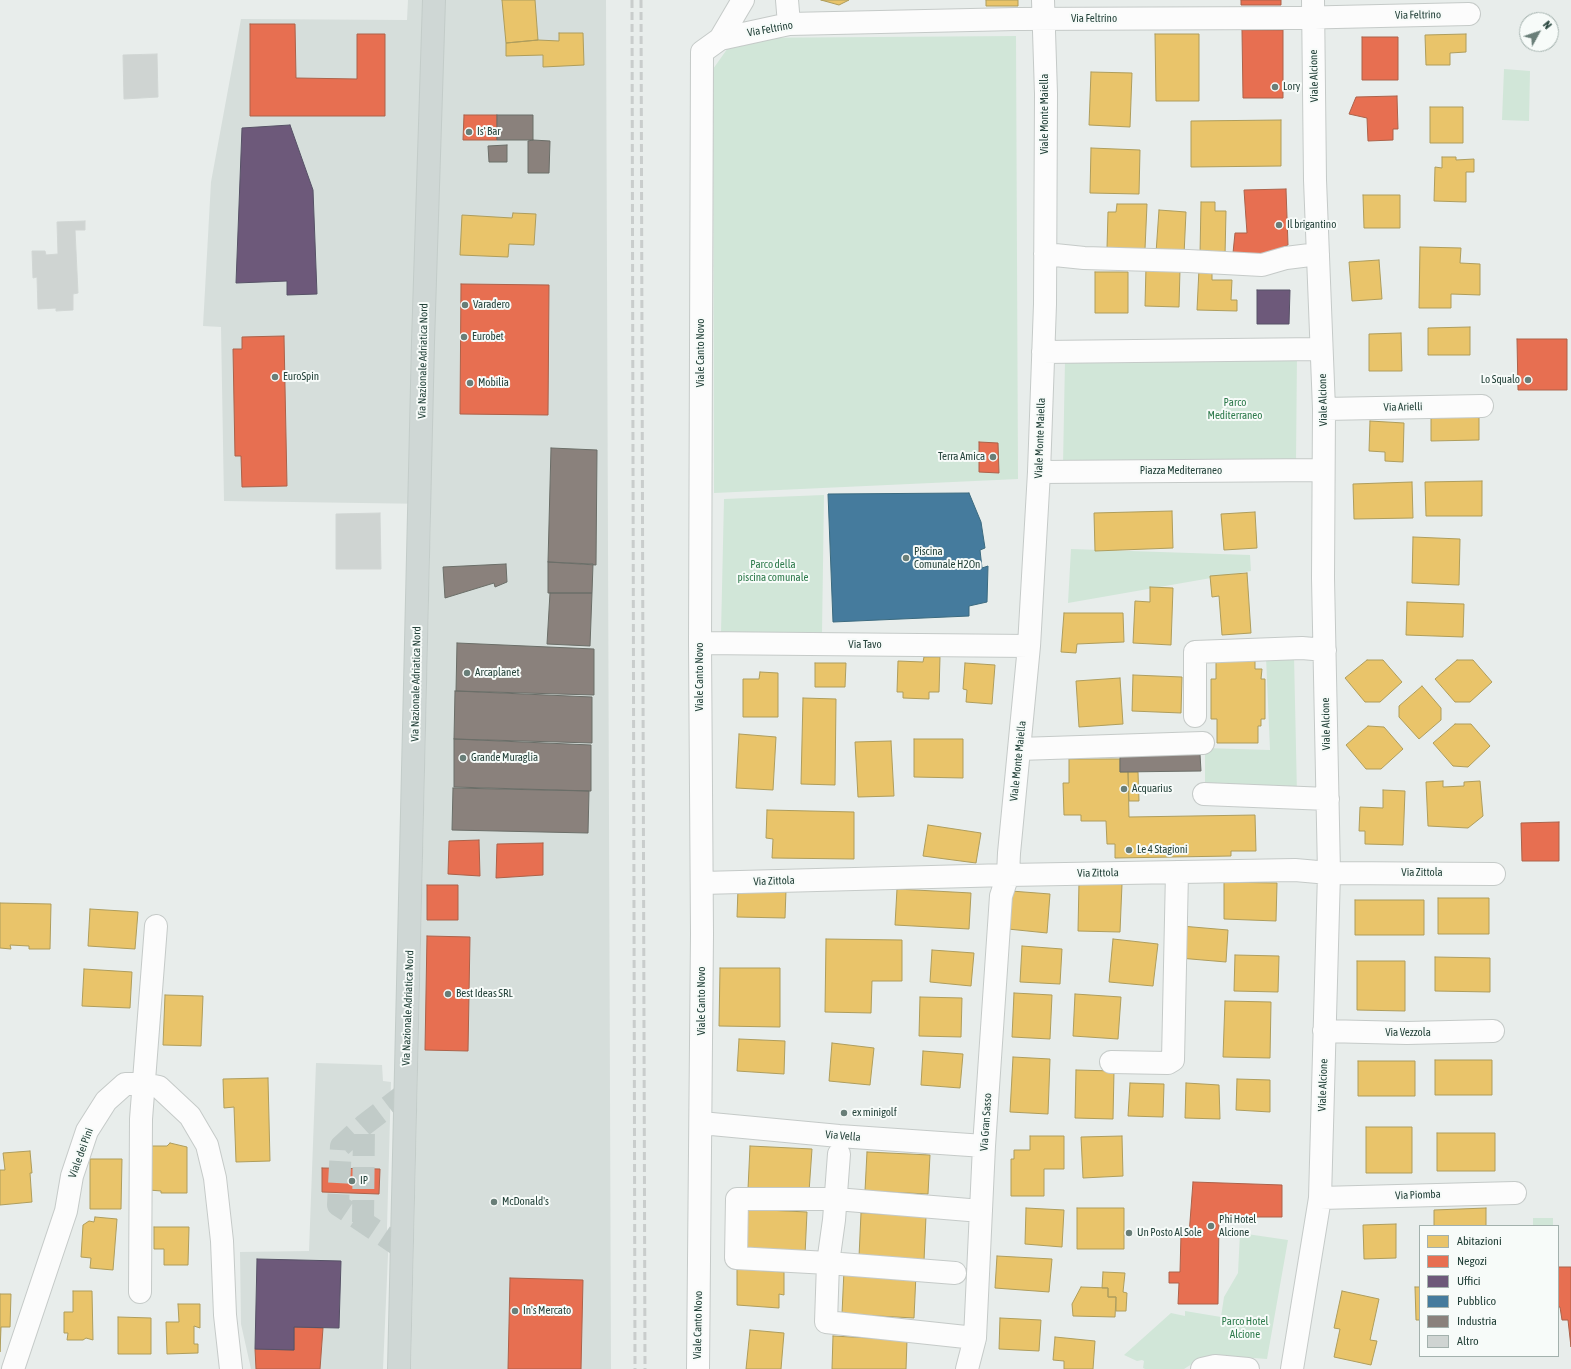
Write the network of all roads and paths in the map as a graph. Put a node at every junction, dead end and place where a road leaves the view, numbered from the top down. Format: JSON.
{"nodes":[{"id":1,"x":434,"y":0,"type":"edge"},
{"id":2,"x":743,"y":0,"type":"edge"},
{"id":3,"x":787,"y":0,"type":"edge"},
{"id":4,"x":1313,"y":9,"type":"edge"},
{"id":5,"x":1043,"y":10,"type":"edge"},
{"id":6,"x":1469,"y":14,"type":"dead end"},
{"id":7,"x":789,"y":24,"type":"junction"},
{"id":8,"x":720,"y":39,"type":"junction"},
{"id":9,"x":1045,"y":254,"type":"junction"},
{"id":10,"x":1318,"y":254,"type":"junction"},
{"id":11,"x":1321,"y":349,"type":"junction"},
{"id":12,"x":1043,"y":352,"type":"junction"},
{"id":13,"x":1482,"y":406,"type":"dead end"},
{"id":14,"x":1324,"y":409,"type":"junction"},
{"id":15,"x":1323,"y":470,"type":"junction"},
{"id":16,"x":1039,"y":472,"type":"junction"},
{"id":17,"x":700,"y":643,"type":"junction"},
{"id":18,"x":1030,"y":646,"type":"junction"},
{"id":19,"x":1325,"y":650,"type":"junction"},
{"id":20,"x":1195,"y":716,"type":"dead end"},
{"id":21,"x":1204,"y":743,"type":"dead end"},
{"id":22,"x":1019,"y":749,"type":"junction"},
{"id":23,"x":1204,"y":794,"type":"dead end"},
{"id":24,"x":1328,"y":799,"type":"junction"},
{"id":25,"x":1177,"y":872,"type":"junction"},
{"id":26,"x":1329,"y":873,"type":"junction"},
{"id":27,"x":1494,"y":874,"type":"dead end"},
{"id":28,"x":1008,"y":875,"type":"junction"},
{"id":29,"x":702,"y":883,"type":"junction"},
{"id":30,"x":156,"y":926,"type":"dead end"},
{"id":31,"x":1324,"y":1031,"type":"junction"},
{"id":32,"x":1493,"y":1031,"type":"dead end"},
{"id":33,"x":1111,"y":1062,"type":"dead end"},
{"id":34,"x":144,"y":1084,"type":"junction"},
{"id":35,"x":701,"y":1123,"type":"junction"},
{"id":36,"x":984,"y":1146,"type":"junction"},
{"id":37,"x":839,"y":1154,"type":"dead end"},
{"id":38,"x":1516,"y":1193,"type":"dead end"},
{"id":39,"x":1320,"y":1198,"type":"junction"},
{"id":40,"x":836,"y":1199,"type":"junction"},
{"id":41,"x":981,"y":1211,"type":"junction"},
{"id":42,"x":828,"y":1262,"type":"junction"},
{"id":43,"x":955,"y":1273,"type":"dead end"},
{"id":44,"x":140,"y":1292,"type":"dead end"},
{"id":45,"x":975,"y":1338,"type":"junction"},
{"id":46,"x":13,"y":1369,"type":"edge"},
{"id":47,"x":231,"y":1369,"type":"edge"},
{"id":48,"x":399,"y":1369,"type":"edge"},
{"id":49,"x":698,"y":1369,"type":"edge"},
{"id":50,"x":967,"y":1369,"type":"edge"},
{"id":51,"x":1202,"y":1369,"type":"edge"},
{"id":52,"x":1248,"y":1369,"type":"edge"},
{"id":53,"x":1292,"y":1369,"type":"edge"}],
"edges":[{"from":1,"to":48,"type":"main road","name":"Via Nazionale Adriatica Nord"},
{"from":2,"to":8,"type":"street","name":"Viale Canto Novo"},
{"from":3,"to":7,"type":"street"},
{"from":4,"to":5,"type":"street","name":"Via Feltrino"},
{"from":4,"to":6,"type":"street","name":"Via Feltrino"},
{"from":4,"to":10,"type":"street","name":"Viale Alcione"},
{"from":5,"to":7,"type":"street","name":"Via Feltrino"},
{"from":5,"to":9,"type":"street","name":"Viale Monte Maiella"},
{"from":7,"to":8,"type":"street","name":"Via Feltrino"},
{"from":8,"to":17,"type":"street","name":"Viale Canto Novo"},
{"from":9,"to":10,"type":"street"},
{"from":9,"to":12,"type":"street","name":"Viale Monte Maiella"},
{"from":10,"to":11,"type":"street","name":"Viale Alcione"},
{"from":11,"to":12,"type":"street"},
{"from":11,"to":14,"type":"street","name":"Viale Alcione"},
{"from":12,"to":16,"type":"street","name":"Viale Monte Maiella"},
{"from":13,"to":14,"type":"street","name":"Via Arielli"},
{"from":14,"to":15,"type":"street","name":"Viale Alcione"},
{"from":15,"to":16,"type":"street","name":"Piazza Mediterraneo"},
{"from":15,"to":19,"type":"street","name":"Viale Alcione"},
{"from":16,"to":18,"type":"street","name":"Viale Monte Maiella"},
{"from":17,"to":18,"type":"street","name":"Via Tavo"},
{"from":17,"to":29,"type":"street","name":"Viale Canto Novo"},
{"from":18,"to":22,"type":"street","name":"Viale Monte Maiella"},
{"from":19,"to":20,"type":"street"},
{"from":19,"to":24,"type":"street","name":"Viale Alcione"},
{"from":21,"to":22,"type":"street"},
{"from":22,"to":28,"type":"street","name":"Viale Monte Maiella"},
{"from":23,"to":24,"type":"street"},
{"from":24,"to":26,"type":"street","name":"Viale Alcione"},
{"from":25,"to":26,"type":"street","name":"Via Zittola"},
{"from":25,"to":28,"type":"street","name":"Via Zittola"},
{"from":25,"to":33,"type":"street"},
{"from":26,"to":27,"type":"street","name":"Via Zittola"},
{"from":26,"to":31,"type":"street","name":"Viale Alcione"},
{"from":28,"to":29,"type":"street","name":"Via Zittola"},
{"from":28,"to":36,"type":"street","name":"Via Gran Sasso"},
{"from":29,"to":35,"type":"street","name":"Viale Canto Novo"},
{"from":30,"to":34,"type":"street"},
{"from":31,"to":32,"type":"street","name":"Via Vezzola"},
{"from":31,"to":39,"type":"street","name":"Viale Alcione"},
{"from":34,"to":44,"type":"street"},
{"from":34,"to":46,"type":"street","name":"Viale dei Pini"},
{"from":34,"to":47,"type":"street","name":"Viale dei Pini"},
{"from":35,"to":36,"type":"street","name":"Via Vella"},
{"from":35,"to":49,"type":"street","name":"Viale Canto Novo"},
{"from":36,"to":41,"type":"street","name":"Via Gran Sasso"},
{"from":37,"to":40,"type":"street"},
{"from":38,"to":39,"type":"street","name":"Via Piomba"},
{"from":39,"to":53,"type":"street","name":"Viale Alcione"},
{"from":40,"to":41,"type":"street"},
{"from":40,"to":42,"type":"street"},
{"from":40,"to":42,"type":"street"},
{"from":41,"to":45,"type":"street","name":"Via Gran Sasso"},
{"from":42,"to":43,"type":"street"},
{"from":42,"to":45,"type":"street"},
{"from":45,"to":50,"type":"street","name":"Via Gran Sasso"},
{"from":51,"to":52,"type":"street"}]}
